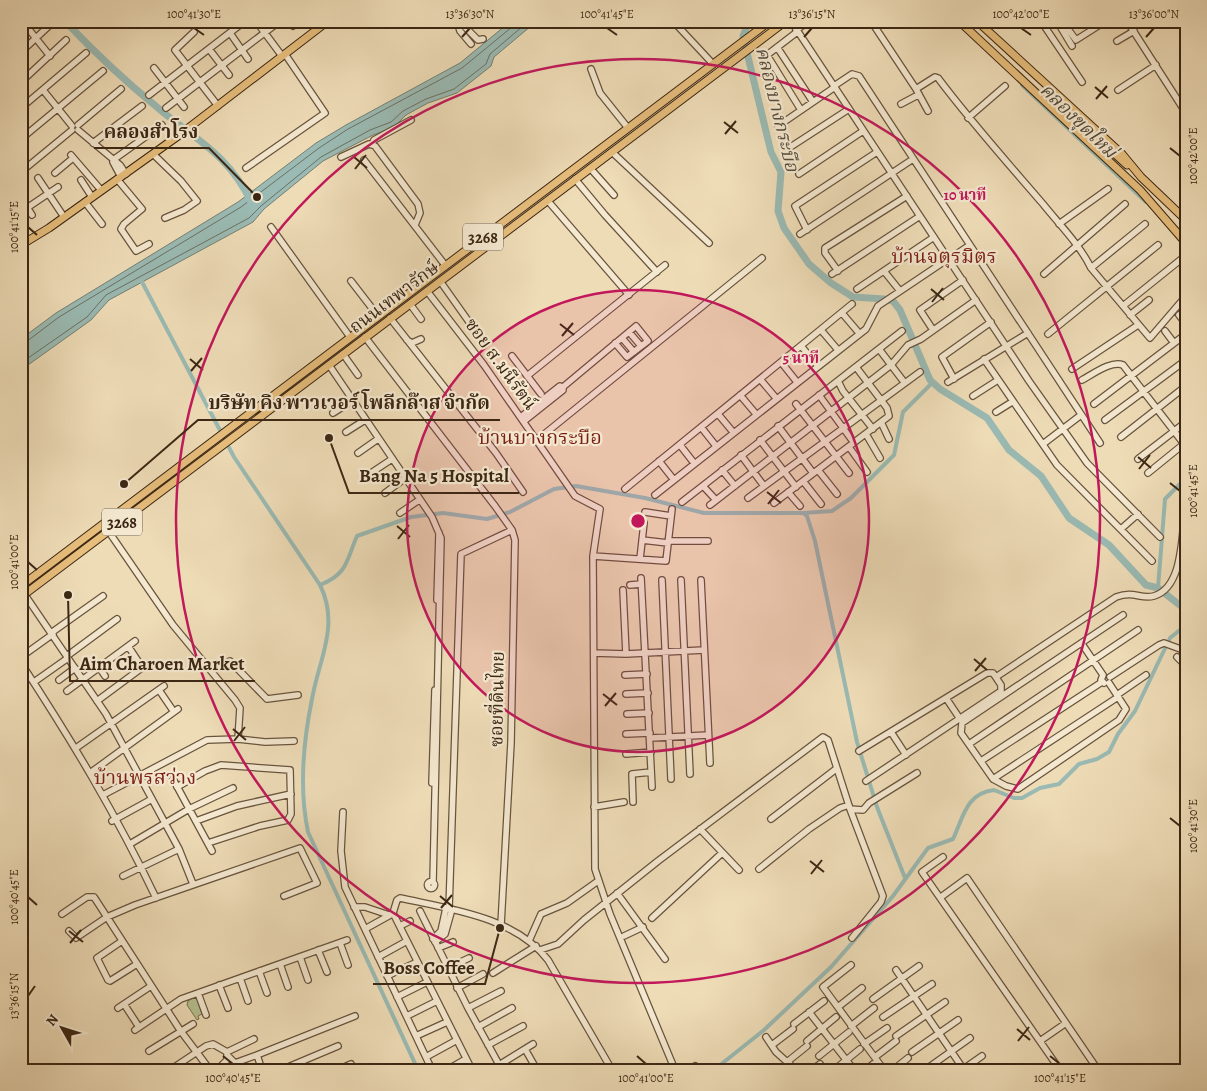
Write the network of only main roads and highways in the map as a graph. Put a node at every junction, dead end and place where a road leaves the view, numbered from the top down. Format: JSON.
{"nodes":[{"id":1,"x":328,"y":21,"type":"edge"},
{"id":2,"x":770,"y":21,"type":"edge"},
{"id":3,"x":786,"y":21,"type":"edge"},
{"id":4,"x":961,"y":21,"type":"edge"},
{"id":5,"x":970,"y":21,"type":"edge"},
{"id":6,"x":979,"y":22,"type":"edge"},
{"id":7,"x":657,"y":106,"type":"junction"},
{"id":8,"x":664,"y":113,"type":"junction"},
{"id":9,"x":1120,"y":156,"type":"junction"},
{"id":10,"x":1185,"y":219,"type":"edge"},
{"id":11,"x":1186,"y":243,"type":"edge"},
{"id":12,"x":21,"y":245,"type":"edge"},
{"id":13,"x":21,"y":586,"type":"edge"},
{"id":14,"x":23,"y":596,"type":"edge"}],
"edges":[{"from":1,"to":12,"type":"main road"},
{"from":2,"to":7,"type":"main road","name":"ถนนเทพารักษ์","number":"3268"},
{"from":3,"to":8,"type":"main road","name":"ถนนเทพารักษ์","number":"3268"},
{"from":4,"to":11,"type":"main road"},
{"from":5,"to":9,"type":"main road"},
{"from":6,"to":9,"type":"main road"},
{"from":7,"to":8,"type":"main road"},
{"from":7,"to":13,"type":"main road","name":"ถนนเทพารักษ์","number":"3268"},
{"from":8,"to":14,"type":"main road","name":"ถนนเทพารักษ์","number":"3268"},
{"from":9,"to":10,"type":"main road"}]}
